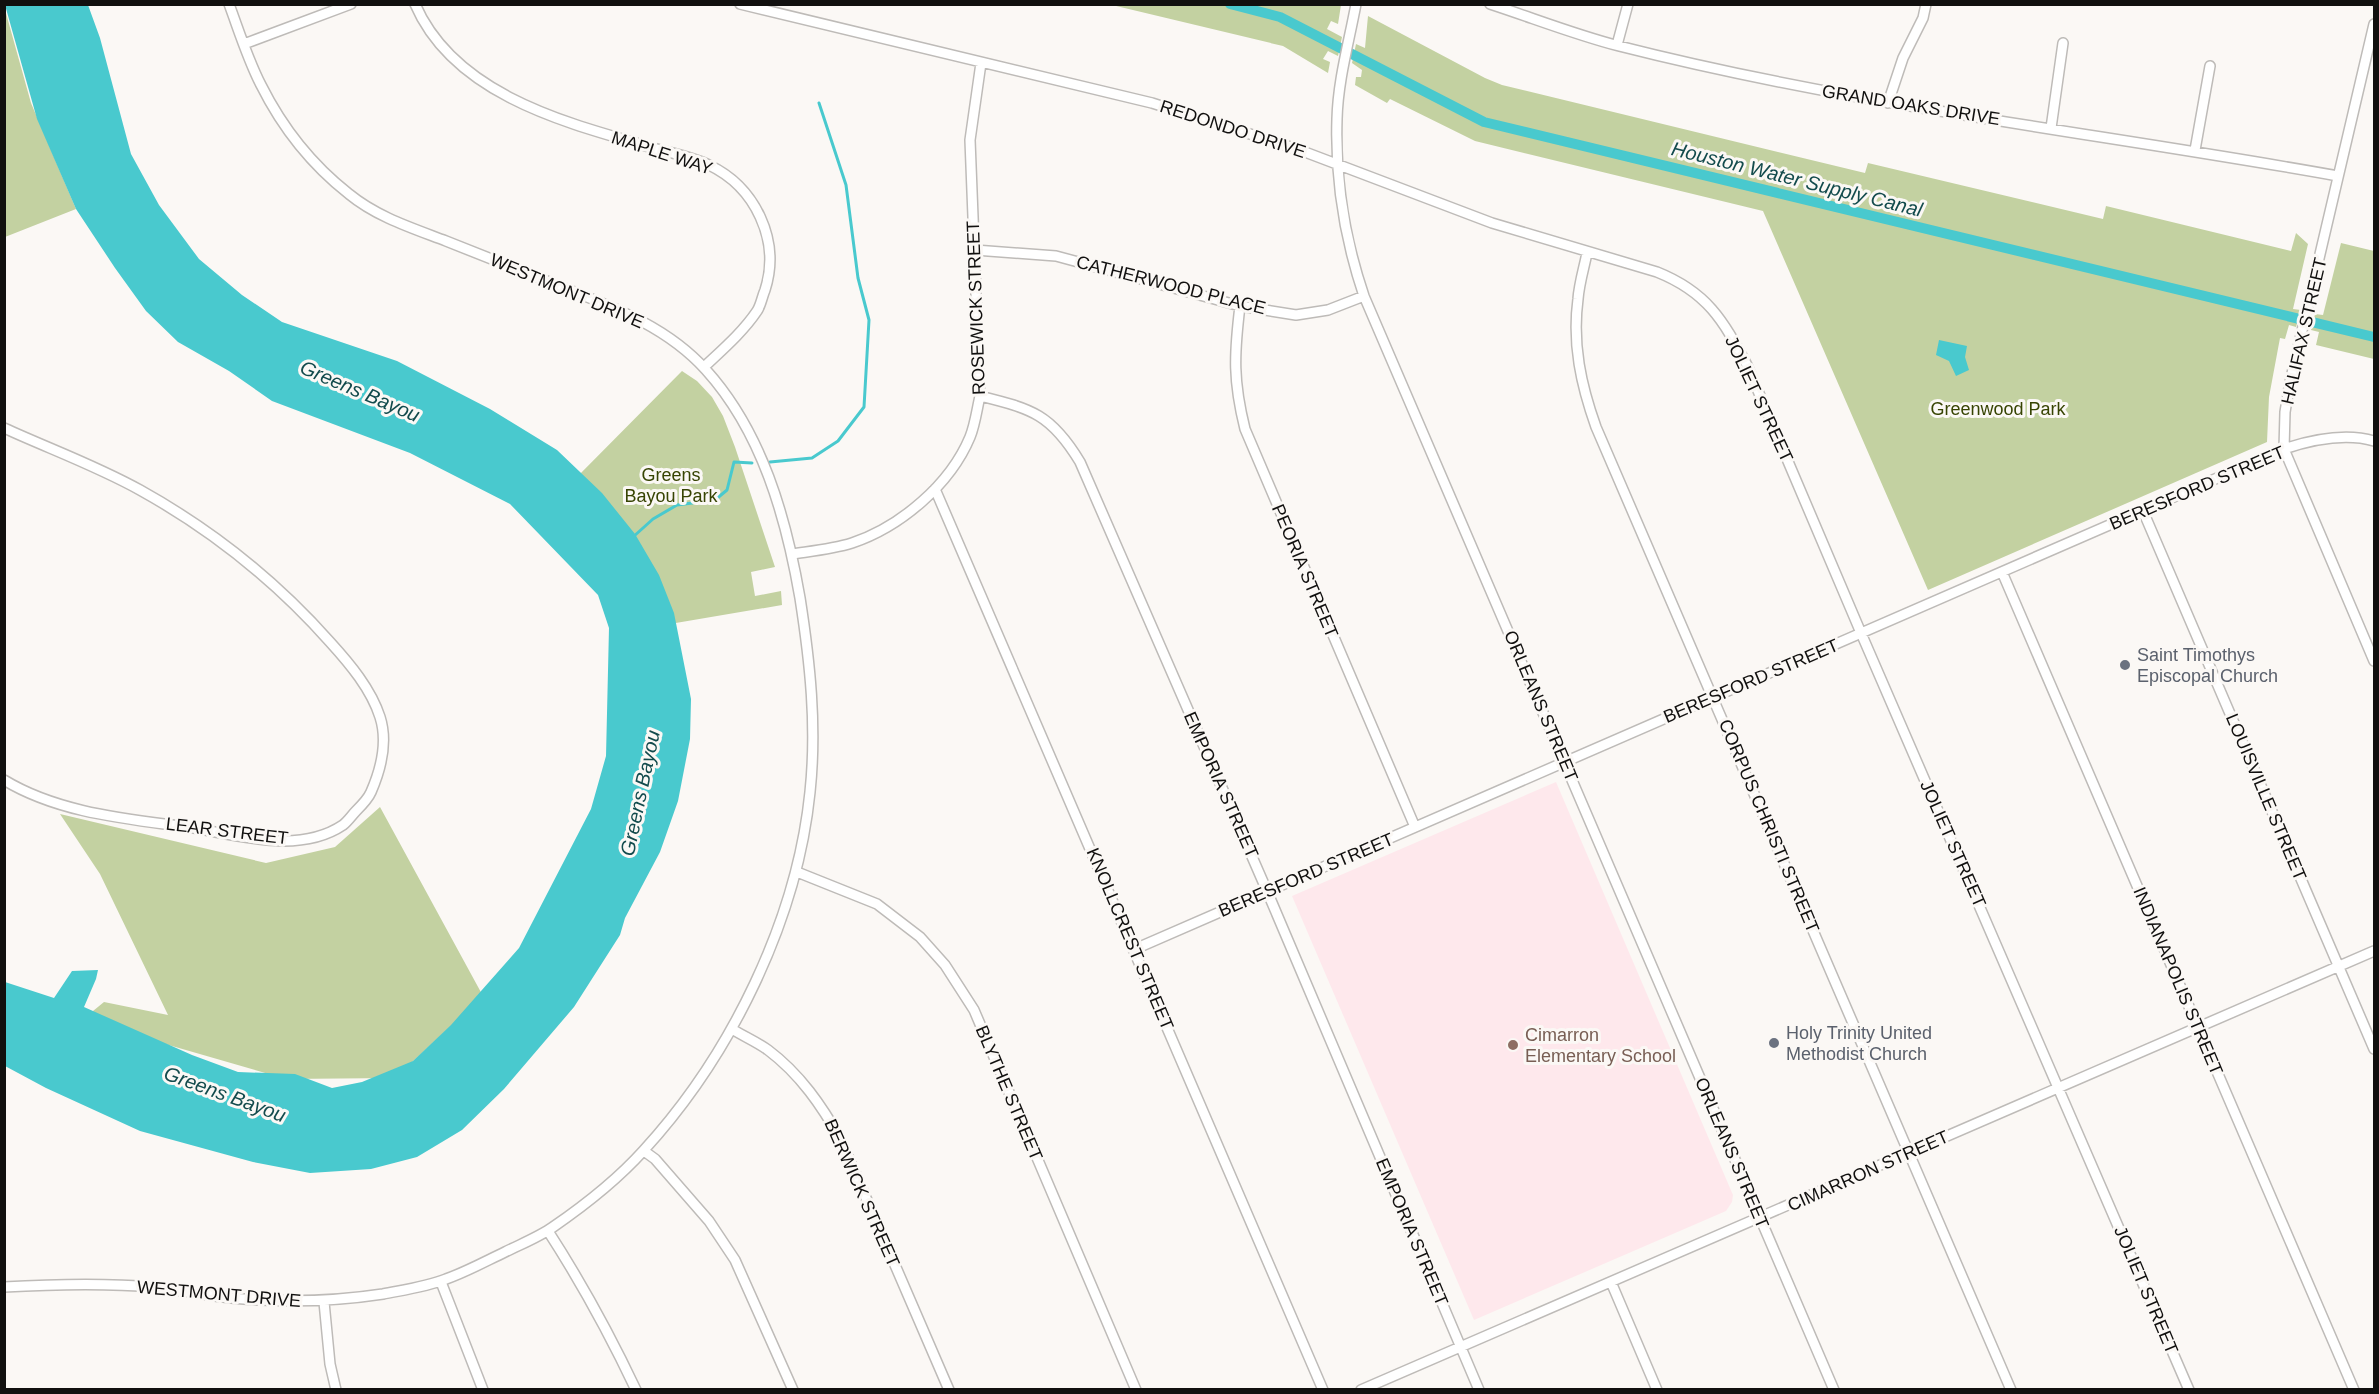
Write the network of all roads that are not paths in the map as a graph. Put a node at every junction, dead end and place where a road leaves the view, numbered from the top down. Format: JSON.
{"nodes":[{"id":1,"x":229,"y":4,"type":"edge"},
{"id":2,"x":351,"y":4,"type":"edge"},
{"id":3,"x":415,"y":4,"type":"edge"},
{"id":4,"x":740,"y":4,"type":"edge"},
{"id":5,"x":1356,"y":4,"type":"edge"},
{"id":6,"x":1490,"y":4,"type":"edge"},
{"id":7,"x":1628,"y":4,"type":"edge"},
{"id":8,"x":1926,"y":4,"type":"edge"},
{"id":9,"x":2374,"y":24,"type":"edge"},
{"id":10,"x":2063,"y":43,"type":"dead end"},
{"id":11,"x":244,"y":44,"type":"junction"},
{"id":12,"x":1617,"y":45,"type":"junction"},
{"id":13,"x":981,"y":63,"type":"junction"},
{"id":14,"x":2210,"y":66,"type":"dead end"},
{"id":15,"x":1888,"y":103,"type":"junction"},
{"id":16,"x":2051,"y":128,"type":"junction"},
{"id":17,"x":2195,"y":150,"type":"junction"},
{"id":18,"x":1338,"y":164,"type":"junction"},
{"id":19,"x":2338,"y":176,"type":"junction"},
{"id":20,"x":975,"y":250,"type":"junction"},
{"id":21,"x":1587,"y":253,"type":"junction"},
{"id":22,"x":1364,"y":296,"type":"junction"},
{"id":23,"x":1708,"y":304,"type":"joint"},
{"id":24,"x":1240,"y":306,"type":"junction"},
{"id":25,"x":704,"y":367,"type":"junction"},
{"id":26,"x":980,"y":396,"type":"junction"},
{"id":27,"x":4,"y":428,"type":"edge"},
{"id":28,"x":2374,"y":441,"type":"edge"},
{"id":29,"x":2284,"y":449,"type":"junction"},
{"id":30,"x":935,"y":489,"type":"junction"},
{"id":31,"x":2143,"y":511,"type":"junction"},
{"id":32,"x":792,"y":554,"type":"junction"},
{"id":33,"x":2002,"y":572,"type":"junction"},
{"id":34,"x":1861,"y":633,"type":"junction"},
{"id":35,"x":2374,"y":661,"type":"edge"},
{"id":36,"x":1713,"y":698,"type":"junction"},
{"id":37,"x":1564,"y":761,"type":"junction"},
{"id":38,"x":4,"y":780,"type":"edge"},
{"id":39,"x":1415,"y":827,"type":"junction"},
{"id":40,"x":797,"y":872,"type":"junction"},
{"id":41,"x":1267,"y":891,"type":"junction"},
{"id":42,"x":1135,"y":949,"type":"junction"},
{"id":43,"x":2374,"y":951,"type":"edge"},
{"id":44,"x":2339,"y":967,"type":"junction"},
{"id":45,"x":2199,"y":1027,"type":"junction"},
{"id":46,"x":732,"y":1029,"type":"junction"},
{"id":47,"x":2374,"y":1049,"type":"edge"},
{"id":48,"x":2059,"y":1088,"type":"junction"},
{"id":49,"x":644,"y":1151,"type":"junction"},
{"id":50,"x":1910,"y":1152,"type":"junction"},
{"id":51,"x":1760,"y":1218,"type":"junction"},
{"id":52,"x":548,"y":1231,"type":"junction"},
{"id":53,"x":441,"y":1282,"type":"junction"},
{"id":54,"x":1611,"y":1282,"type":"junction"},
{"id":55,"x":4,"y":1287,"type":"edge"},
{"id":56,"x":324,"y":1302,"type":"junction"},
{"id":57,"x":1461,"y":1346,"type":"junction"},
{"id":58,"x":336,"y":1389,"type":"edge"},
{"id":59,"x":483,"y":1389,"type":"edge"},
{"id":60,"x":636,"y":1389,"type":"edge"},
{"id":61,"x":793,"y":1389,"type":"edge"},
{"id":62,"x":949,"y":1389,"type":"edge"},
{"id":63,"x":1136,"y":1389,"type":"edge"},
{"id":64,"x":1323,"y":1389,"type":"edge"},
{"id":65,"x":1360,"y":1389,"type":"edge"},
{"id":66,"x":1479,"y":1389,"type":"edge"},
{"id":67,"x":1658,"y":1389,"type":"edge"},
{"id":68,"x":1834,"y":1389,"type":"edge"},
{"id":69,"x":2011,"y":1389,"type":"edge"},
{"id":70,"x":2189,"y":1389,"type":"edge"},
{"id":71,"x":2354,"y":1389,"type":"edge"}],
"edges":[{"from":1,"to":11,"type":"street","name":"WESTMONT DRIVE"},
{"from":2,"to":11,"type":"street"},
{"from":3,"to":25,"type":"street","name":"MAPLE WAY"},
{"from":4,"to":13,"type":"street","name":"REDONDO DRIVE"},
{"from":5,"to":18,"type":"street","name":"ORLEANS STREET"},
{"from":6,"to":12,"type":"street","name":"GRAND OAKS DRIVE"},
{"from":7,"to":12,"type":"street"},
{"from":8,"to":15,"type":"street"},
{"from":9,"to":19,"type":"street","name":"HALIFAX STREET"},
{"from":10,"to":16,"type":"street"},
{"from":11,"to":25,"type":"street","name":"WESTMONT DRIVE"},
{"from":12,"to":15,"type":"street","name":"GRAND OAKS DRIVE"},
{"from":13,"to":18,"type":"street","name":"REDONDO DRIVE"},
{"from":13,"to":20,"type":"street","name":"ROSEWICK STREET"},
{"from":14,"to":17,"type":"street"},
{"from":15,"to":16,"type":"street","name":"GRAND OAKS DRIVE"},
{"from":16,"to":17,"type":"street","name":"GRAND OAKS DRIVE"},
{"from":17,"to":19,"type":"street","name":"GRAND OAKS DRIVE"},
{"from":18,"to":21,"type":"street","name":"REDONDO DRIVE"},
{"from":18,"to":22,"type":"street","name":"ORLEANS STREET"},
{"from":19,"to":29,"type":"street","name":"HALIFAX STREET"},
{"from":20,"to":24,"type":"street","name":"CATHERWOOD PLACE"},
{"from":20,"to":26,"type":"street","name":"ROSEWICK STREET"},
{"from":21,"to":23,"type":"street","name":"REDONDO DRIVE"},
{"from":21,"to":36,"type":"street","name":"CORPUS CHRISTI STREET"},
{"from":22,"to":24,"type":"street","name":"CATHERWOOD PLACE"},
{"from":22,"to":37,"type":"street","name":"ORLEANS STREET"},
{"from":23,"to":34,"type":"street","name":"JOLIET STREET"},
{"from":24,"to":39,"type":"street","name":"PEORIA STREET"},
{"from":25,"to":32,"type":"street","name":"WESTMONT DRIVE"},
{"from":26,"to":30,"type":"street","name":"ROSEWICK STREET"},
{"from":26,"to":41,"type":"street","name":"EMPORIA STREET"},
{"from":27,"to":38,"type":"street","name":"LEAR STREET"},
{"from":28,"to":29,"type":"street","name":"BERESFORD STREET"},
{"from":29,"to":31,"type":"street","name":"BERESFORD STREET"},
{"from":29,"to":35,"type":"street","name":"HALIFAX STREET"},
{"from":30,"to":32,"type":"street","name":"ROSEWICK STREET"},
{"from":30,"to":42,"type":"street","name":"KNOLLCREST STREET"},
{"from":31,"to":33,"type":"street","name":"BERESFORD STREET"},
{"from":31,"to":44,"type":"street","name":"LOUISVILLE STREET"},
{"from":32,"to":40,"type":"street","name":"WESTMONT DRIVE"},
{"from":33,"to":34,"type":"street","name":"BERESFORD STREET"},
{"from":33,"to":45,"type":"street","name":"INDIANAPOLIS STREET"},
{"from":34,"to":36,"type":"street","name":"BERESFORD STREET"},
{"from":34,"to":48,"type":"street","name":"JOLIET STREET"},
{"from":36,"to":37,"type":"street","name":"BERESFORD STREET"},
{"from":36,"to":50,"type":"street","name":"CORPUS CHRISTI STREET"},
{"from":37,"to":39,"type":"street","name":"BERESFORD STREET"},
{"from":37,"to":51,"type":"street","name":"ORLEANS STREET"},
{"from":39,"to":41,"type":"street","name":"BERESFORD STREET"},
{"from":40,"to":46,"type":"street","name":"WESTMONT DRIVE"},
{"from":40,"to":63,"type":"street","name":"BLYTHE STREET"},
{"from":41,"to":42,"type":"street","name":"BERESFORD STREET"},
{"from":41,"to":57,"type":"street","name":"EMPORIA STREET"},
{"from":42,"to":64,"type":"street","name":"KNOLLCREST STREET"},
{"from":43,"to":44,"type":"street","name":"CIMARRON STREET"},
{"from":44,"to":45,"type":"street","name":"CIMARRON STREET"},
{"from":44,"to":47,"type":"street","name":"LOUISVILLE STREET"},
{"from":45,"to":48,"type":"street","name":"CIMARRON STREET"},
{"from":45,"to":71,"type":"street","name":"INDIANAPOLIS STREET"},
{"from":46,"to":49,"type":"street","name":"WESTMONT DRIVE"},
{"from":46,"to":62,"type":"street","name":"BERWICK STREET"},
{"from":48,"to":50,"type":"street","name":"CIMARRON STREET"},
{"from":48,"to":70,"type":"street","name":"JOLIET STREET"},
{"from":49,"to":52,"type":"street","name":"WESTMONT DRIVE"},
{"from":49,"to":61,"type":"street"},
{"from":50,"to":51,"type":"street","name":"CIMARRON STREET"},
{"from":50,"to":69,"type":"street","name":"CORPUS CHRISTI STREET"},
{"from":51,"to":54,"type":"street","name":"CIMARRON STREET"},
{"from":51,"to":68,"type":"street","name":"ORLEANS STREET"},
{"from":52,"to":53,"type":"street","name":"WESTMONT DRIVE"},
{"from":52,"to":60,"type":"street"},
{"from":53,"to":56,"type":"street","name":"WESTMONT DRIVE"},
{"from":53,"to":59,"type":"street"},
{"from":54,"to":57,"type":"street","name":"CIMARRON STREET"},
{"from":54,"to":67,"type":"street"},
{"from":55,"to":56,"type":"street","name":"WESTMONT DRIVE"},
{"from":56,"to":58,"type":"street"},
{"from":57,"to":65,"type":"street","name":"CIMARRON STREET"},
{"from":57,"to":66,"type":"street","name":"EMPORIA STREET"}]}
